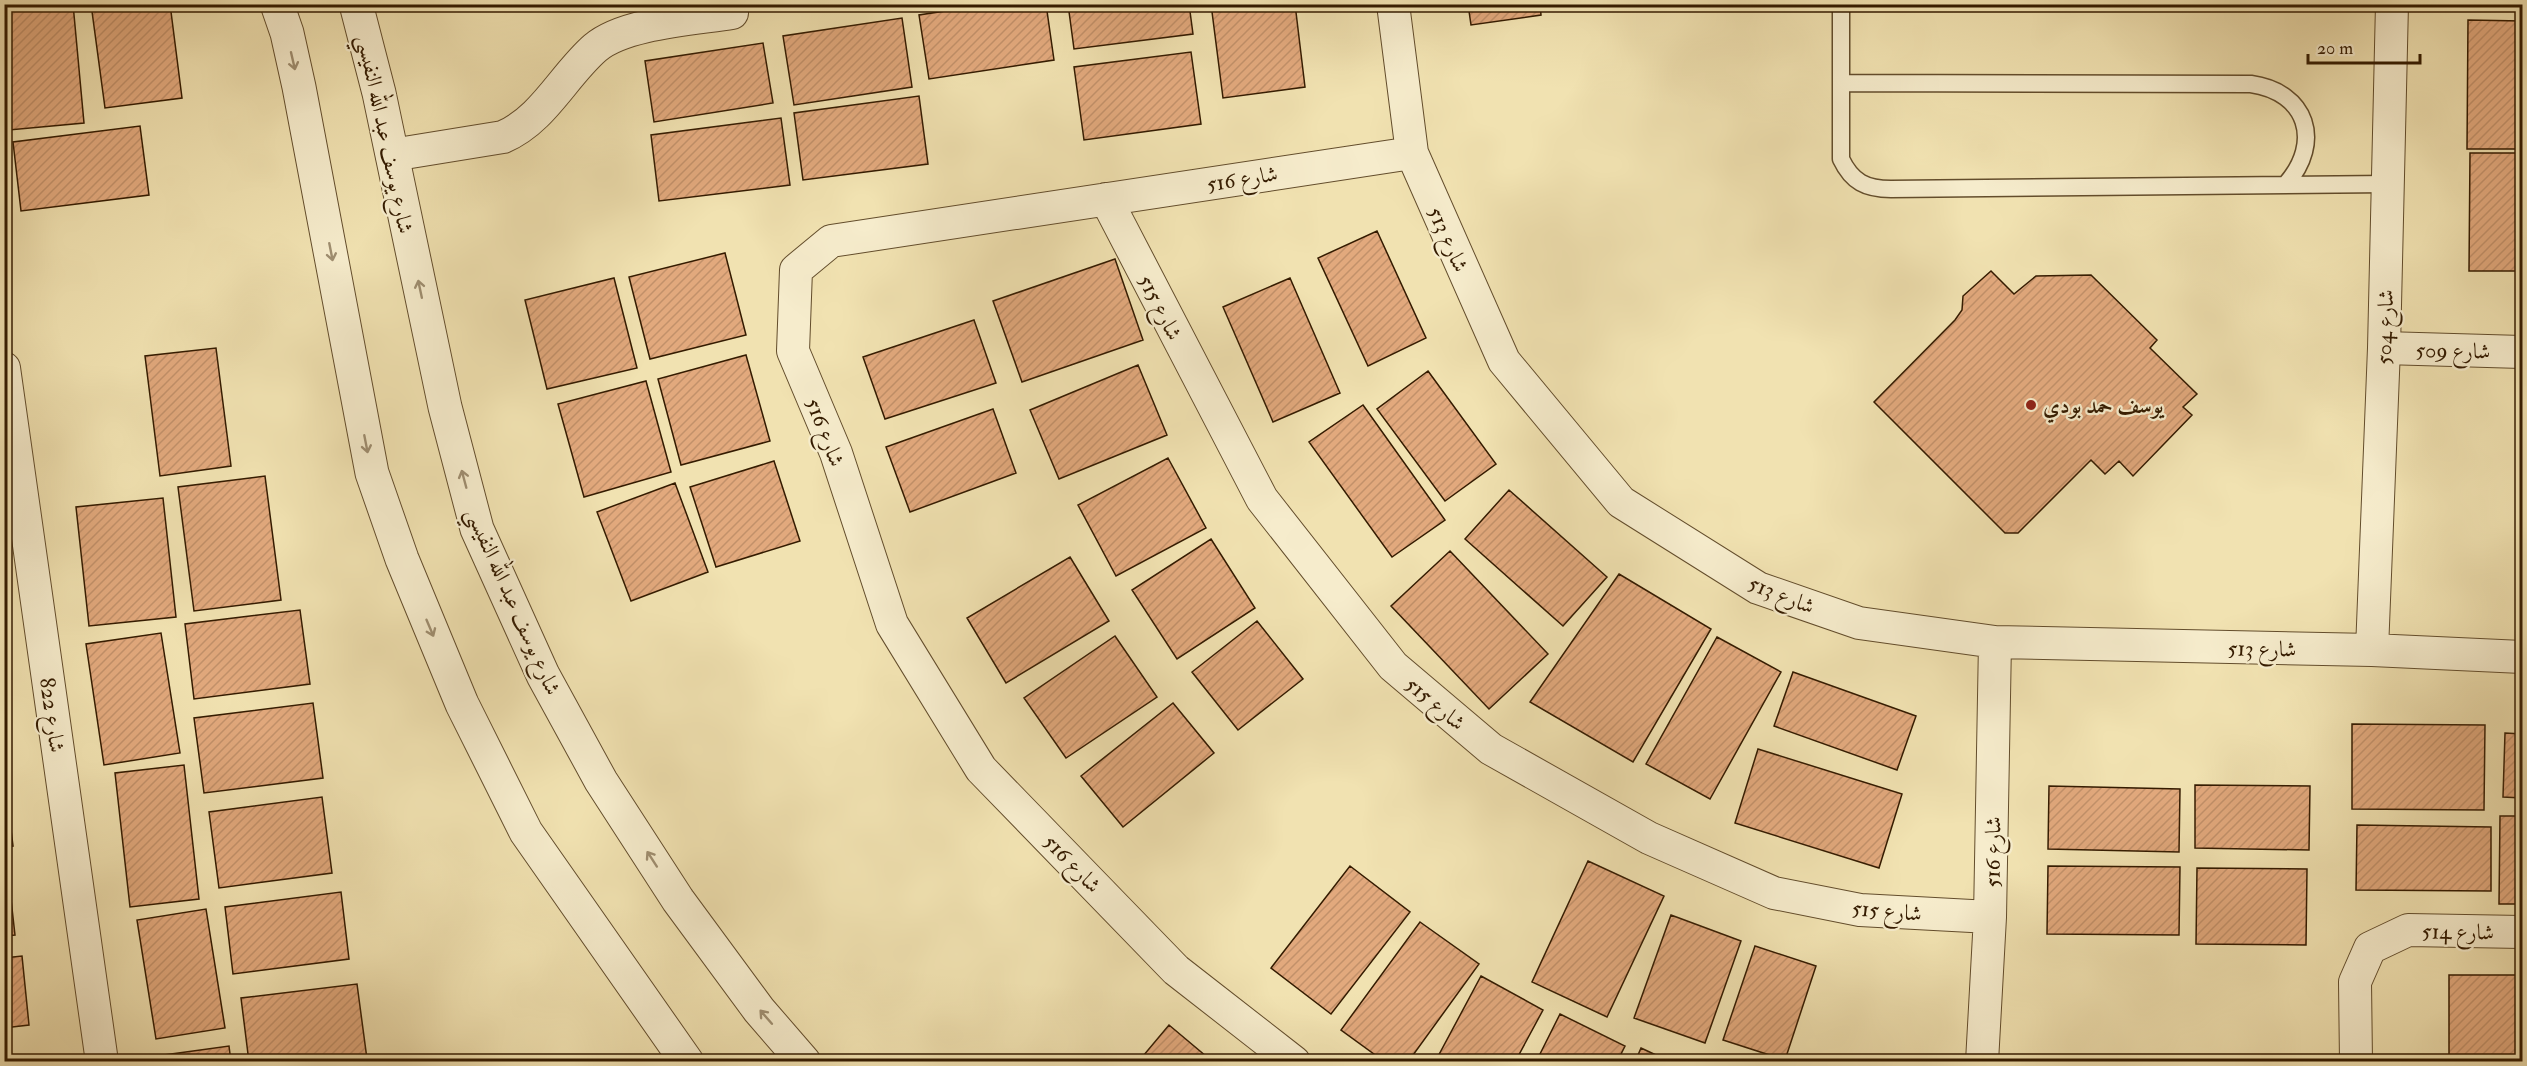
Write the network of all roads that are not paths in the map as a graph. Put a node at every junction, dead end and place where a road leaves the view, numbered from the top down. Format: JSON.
{"nodes":[{"id":1,"x":277,"y":4,"type":"edge"},
{"id":2,"x":356,"y":4,"type":"edge"},
{"id":3,"x":1393,"y":4,"type":"edge"},
{"id":4,"x":1841,"y":4,"type":"edge"},
{"id":5,"x":2392,"y":4,"type":"edge"},
{"id":6,"x":732,"y":13,"type":"dead end"},
{"id":7,"x":1841,"y":83,"type":"junction"},
{"id":8,"x":1412,"y":153,"type":"junction"},
{"id":9,"x":392,"y":155,"type":"junction"},
{"id":10,"x":2286,"y":184,"type":"junction"},
{"id":11,"x":2388,"y":184,"type":"junction"},
{"id":12,"x":1106,"y":199,"type":"junction"},
{"id":13,"x":2384,"y":348,"type":"junction"},
{"id":14,"x":2523,"y":352,"type":"edge"},
{"id":15,"x":4,"y":368,"type":"edge"},
{"id":16,"x":1995,"y":642,"type":"junction"},
{"id":17,"x":2372,"y":650,"type":"junction"},
{"id":18,"x":2523,"y":657,"type":"edge"},
{"id":19,"x":1990,"y":917,"type":"junction"},
{"id":20,"x":2523,"y":932,"type":"edge"},
{"id":21,"x":102,"y":1062,"type":"edge"},
{"id":22,"x":687,"y":1062,"type":"edge"},
{"id":23,"x":804,"y":1062,"type":"edge"},
{"id":24,"x":1294,"y":1062,"type":"edge"},
{"id":25,"x":1982,"y":1062,"type":"edge"},
{"id":26,"x":2356,"y":1062,"type":"edge"}],
"edges":[{"from":1,"to":22,"type":"street","one_way":true},
{"from":2,"to":9,"type":"street","name":"شارع يوسف عبد الله النفيسي"},
{"from":3,"to":8,"type":"street","name":"شارع 513"},
{"from":4,"to":7,"type":"lane"},
{"from":5,"to":11,"type":"street","name":"شارع 504"},
{"from":6,"to":9,"type":"street"},
{"from":7,"to":10,"type":"lane"},
{"from":7,"to":10,"type":"lane"},
{"from":8,"to":12,"type":"street","name":"شارع 516"},
{"from":8,"to":16,"type":"street","name":"شارع 513"},
{"from":23,"to":9,"type":"street","name":"شارع يوسف عبد الله النفيسي","one_way":true},
{"from":10,"to":11,"type":"lane"},
{"from":11,"to":13,"type":"street","name":"شارع 504"},
{"from":12,"to":19,"type":"street","name":"شارع 515"},
{"from":12,"to":24,"type":"street","name":"شارع 516"},
{"from":13,"to":14,"type":"street","name":"شارع 509"},
{"from":13,"to":17,"type":"street","name":"شارع 504"},
{"from":15,"to":21,"type":"street","name":"شارع 822"},
{"from":16,"to":17,"type":"street","name":"شارع 513"},
{"from":16,"to":19,"type":"street","name":"شارع 516"},
{"from":17,"to":18,"type":"street","name":"شارع 513"},
{"from":19,"to":25,"type":"street","name":"شارع 516"},
{"from":20,"to":26,"type":"street","name":"شارع 514"}]}
